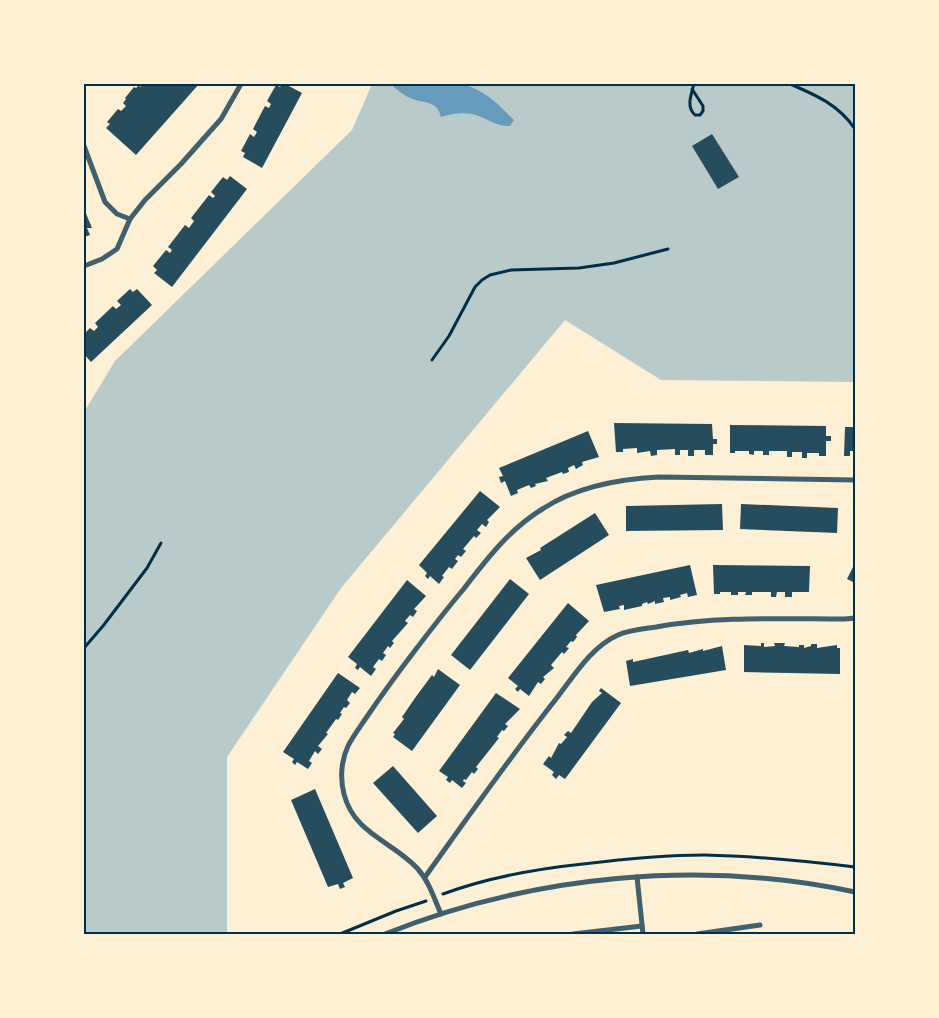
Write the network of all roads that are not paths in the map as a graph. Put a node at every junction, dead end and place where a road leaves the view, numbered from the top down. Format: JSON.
{"nodes":[{"id":1,"x":241,"y":84,"type":"edge"},
{"id":2,"x":84,"y":146,"type":"edge"},
{"id":3,"x":130,"y":219,"type":"junction"},
{"id":4,"x":84,"y":266,"type":"edge"},
{"id":5,"x":855,"y":480,"type":"edge"},
{"id":6,"x":855,"y":618,"type":"edge"},
{"id":7,"x":425,"y":877,"type":"junction"},
{"id":8,"x":637,"y":877,"type":"junction"},
{"id":9,"x":855,"y":892,"type":"edge"},
{"id":10,"x":441,"y":914,"type":"junction"},
{"id":11,"x":760,"y":925,"type":"dead end"},
{"id":12,"x":642,"y":926,"type":"junction"},
{"id":13,"x":385,"y":934,"type":"edge"},
{"id":14,"x":572,"y":934,"type":"edge"},
{"id":15,"x":643,"y":934,"type":"edge"},
{"id":16,"x":697,"y":934,"type":"edge"}],
"edges":[{"from":1,"to":3,"type":"street"},
{"from":2,"to":3,"type":"street"},
{"from":3,"to":4,"type":"street"},
{"from":5,"to":7,"type":"street"},
{"from":6,"to":7,"type":"street"},
{"from":7,"to":10,"type":"street"},
{"from":8,"to":9,"type":"street"},
{"from":8,"to":10,"type":"street"},
{"from":8,"to":12,"type":"street"},
{"from":10,"to":13,"type":"street"},
{"from":11,"to":16,"type":"street"},
{"from":12,"to":14,"type":"street"},
{"from":12,"to":15,"type":"street"}]}
